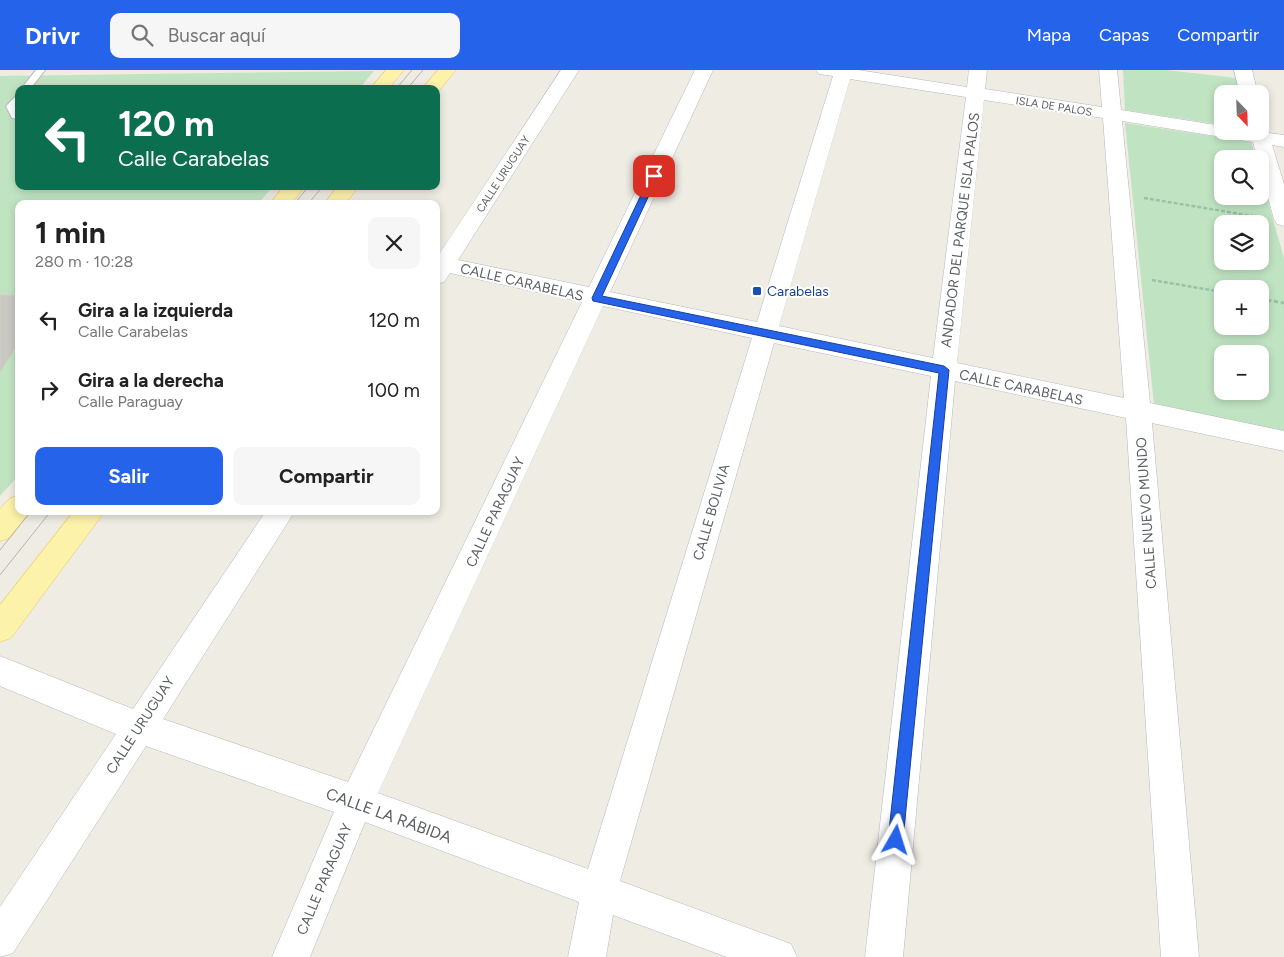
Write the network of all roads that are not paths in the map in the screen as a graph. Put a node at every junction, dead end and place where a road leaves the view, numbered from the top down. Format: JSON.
{"nodes":[{"id":1,"x":41,"y":70,"type":"edge"},
{"id":2,"x":395,"y":70,"type":"edge"},
{"id":3,"x":447,"y":70,"type":"edge"},
{"id":4,"x":570,"y":70,"type":"edge"},
{"id":5,"x":704,"y":70,"type":"edge"},
{"id":6,"x":1108,"y":70,"type":"edge"},
{"id":7,"x":1243,"y":70,"type":"edge"},
{"id":8,"x":837,"y":71,"type":"edge"},
{"id":9,"x":977,"y":82,"type":"edge"},
{"id":10,"x":28,"y":85,"type":"edge"},
{"id":11,"x":382,"y":85,"type":"edge"},
{"id":12,"x":434,"y":85,"type":"edge"},
{"id":13,"x":1247,"y":85,"type":"edge"},
{"id":14,"x":15,"y":100,"type":"edge"},
{"id":15,"x":1112,"y":115,"type":"junction"},
{"id":16,"x":15,"y":116,"type":"edge"},
{"id":17,"x":1214,"y":128,"type":"edge"},
{"id":18,"x":1269,"y":137,"type":"edge"},
{"id":19,"x":1261,"y":140,"type":"edge"},
{"id":20,"x":1284,"y":141,"type":"edge"},
{"id":21,"x":292,"y":190,"type":"edge"},
{"id":22,"x":346,"y":190,"type":"edge"},
{"id":23,"x":283,"y":200,"type":"edge"},
{"id":24,"x":337,"y":200,"type":"edge"},
{"id":25,"x":1274,"y":218,"type":"edge"},
{"id":26,"x":440,"y":266,"type":"edge"},
{"id":27,"x":440,"y":268,"type":"edge"},
{"id":28,"x":597,"y":298,"type":"junction"},
{"id":29,"x":764,"y":333,"type":"junction"},
{"id":30,"x":944,"y":370,"type":"junction"},
{"id":31,"x":1138,"y":412,"type":"junction"},
{"id":32,"x":1284,"y":441,"type":"edge"},
{"id":33,"x":15,"y":512,"type":"edge"},
{"id":34,"x":88,"y":515,"type":"edge"},
{"id":35,"x":278,"y":515,"type":"edge"},
{"id":36,"x":0,"y":529,"type":"edge"},
{"id":37,"x":0,"y":628,"type":"edge"},
{"id":38,"x":0,"y":671,"type":"edge"},
{"id":39,"x":138,"y":727,"type":"junction"},
{"id":40,"x":356,"y":802,"type":"junction"},
{"id":41,"x":599,"y":891,"type":"junction"},
{"id":42,"x":0,"y":940,"type":"edge"},
{"id":43,"x":291,"y":957,"type":"edge"},
{"id":44,"x":587,"y":957,"type":"edge"},
{"id":45,"x":778,"y":957,"type":"edge"},
{"id":46,"x":884,"y":957,"type":"edge"},
{"id":47,"x":1180,"y":957,"type":"edge"}],
"edges":[{"from":1,"to":10,"type":"lane"},
{"from":2,"to":11,"type":"main road"},
{"from":3,"to":12,"type":"main road"},
{"from":4,"to":26,"type":"street","name":"CALLE URUGUAY"},
{"from":5,"to":28,"type":"street","name":"CALLE PARAGUAY"},
{"from":6,"to":15,"type":"street","name":"CALLE NUEVO MUNDO"},
{"from":7,"to":13,"type":"street"},
{"from":8,"to":9,"type":"street","name":"ISLA DE PALOS"},
{"from":8,"to":29,"type":"street","name":"CALLE BOLIVIA"},
{"from":9,"to":15,"type":"street","name":"ISLA DE PALOS"},
{"from":9,"to":30,"type":"street","name":"ANDADOR DEL PARQUE ISLA PALOS"},
{"from":14,"to":16,"type":"lane"},
{"from":15,"to":17,"type":"street","name":"ISLA DE PALOS"},
{"from":15,"to":31,"type":"street","name":"CALLE NUEVO MUNDO"},
{"from":18,"to":20,"type":"street","name":"ISLA DE PALOS"},
{"from":19,"to":25,"type":"street"},
{"from":21,"to":23,"type":"main road"},
{"from":22,"to":24,"type":"main road"},
{"from":27,"to":28,"type":"street","name":"CALLE CARABELAS"},
{"from":28,"to":29,"type":"street","name":"CALLE CARABELAS"},
{"from":28,"to":40,"type":"street","name":"CALLE PARAGUAY"},
{"from":29,"to":30,"type":"street","name":"CALLE CARABELAS"},
{"from":29,"to":41,"type":"street","name":"CALLE BOLIVIA"},
{"from":30,"to":31,"type":"street","name":"CALLE CARABELAS"},
{"from":30,"to":46,"type":"street","name":"ANDADOR DEL PARQUE ISLA PALOS"},
{"from":31,"to":32,"type":"street","name":"CALLE CARABELAS"},
{"from":31,"to":47,"type":"street","name":"CALLE NUEVO MUNDO"},
{"from":33,"to":36,"type":"main road"},
{"from":34,"to":37,"type":"main road"},
{"from":35,"to":39,"type":"street","name":"CALLE URUGUAY"},
{"from":38,"to":39,"type":"street","name":"CALLE LA RÁBIDA"},
{"from":39,"to":40,"type":"street","name":"CALLE LA RÁBIDA"},
{"from":39,"to":42,"type":"street","name":"CALLE URUGUAY"},
{"from":40,"to":41,"type":"street","name":"CALLE LA RÁBIDA"},
{"from":40,"to":43,"type":"street","name":"CALLE PARAGUAY"},
{"from":41,"to":44,"type":"street","name":"CALLE BOLIVIA"},
{"from":41,"to":45,"type":"street","name":"CALLE LA RÁBIDA"}]}
